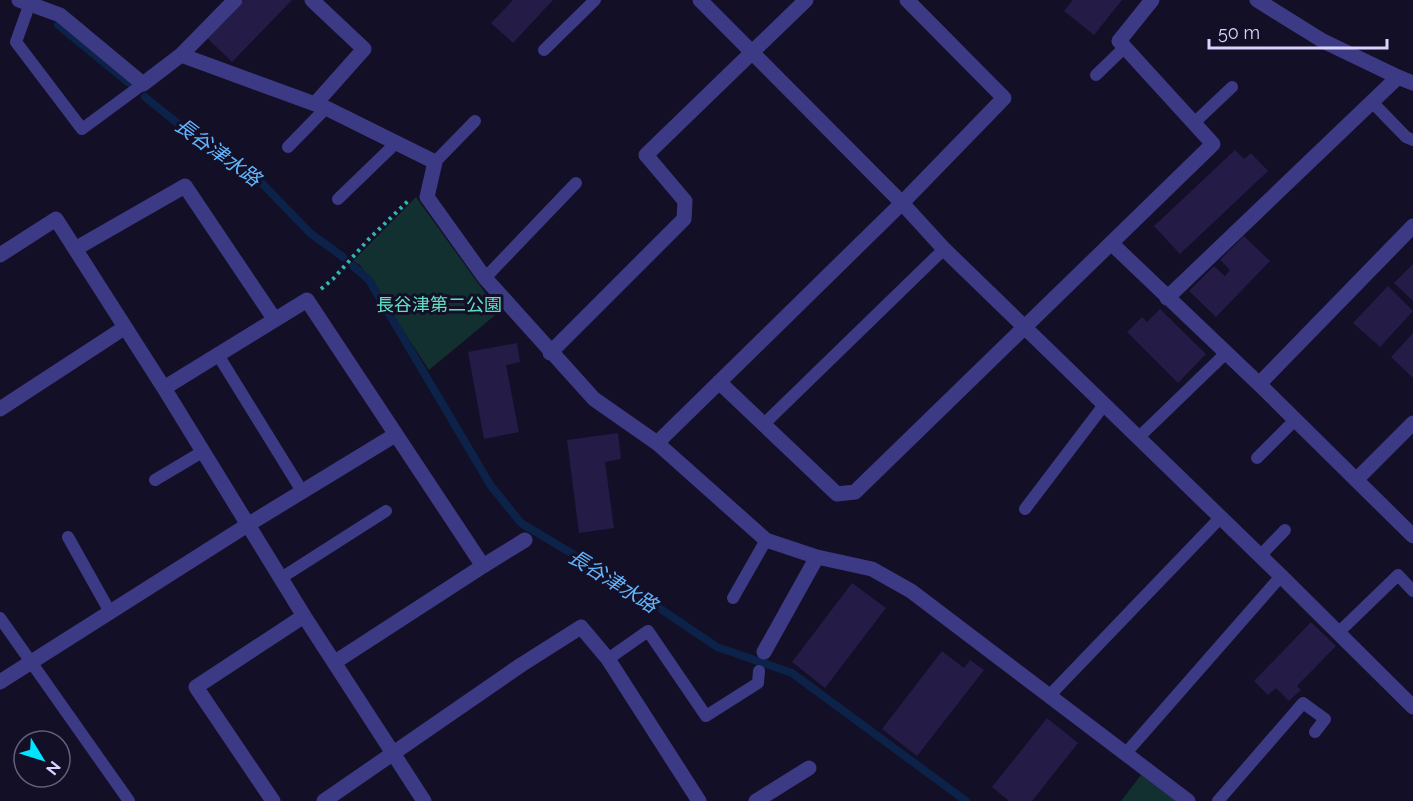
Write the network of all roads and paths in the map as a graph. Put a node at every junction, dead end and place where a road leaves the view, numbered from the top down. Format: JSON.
{"nodes":[{"id":1,"x":235,"y":0,"type":"edge"},
{"id":2,"x":312,"y":0,"type":"edge"},
{"id":3,"x":595,"y":0,"type":"edge"},
{"id":4,"x":700,"y":0,"type":"edge"},
{"id":5,"x":806,"y":0,"type":"edge"},
{"id":6,"x":907,"y":0,"type":"edge"},
{"id":7,"x":1152,"y":0,"type":"edge"},
{"id":8,"x":1257,"y":0,"type":"edge"},
{"id":9,"x":25,"y":2,"type":"edge"},
{"id":10,"x":1125,"y":47,"type":"junction"},
{"id":11,"x":544,"y":50,"type":"dead end"},
{"id":12,"x":754,"y":52,"type":"junction"},
{"id":13,"x":181,"y":56,"type":"junction"},
{"id":14,"x":1096,"y":75,"type":"dead end"},
{"id":15,"x":1406,"y":80,"type":"edge"},
{"id":16,"x":143,"y":84,"type":"junction"},
{"id":17,"x":1232,"y":87,"type":"dead end"},
{"id":18,"x":1372,"y":102,"type":"junction"},
{"id":19,"x":321,"y":106,"type":"junction"},
{"id":20,"x":475,"y":121,"type":"dead end"},
{"id":21,"x":1194,"y":123,"type":"junction"},
{"id":22,"x":1413,"y":140,"type":"edge"},
{"id":23,"x":397,"y":142,"type":"junction"},
{"id":24,"x":288,"y":147,"type":"dead end"},
{"id":25,"x":435,"y":162,"type":"junction"},
{"id":26,"x":431,"y":179,"type":"junction"},
{"id":27,"x":576,"y":183,"type":"dead end"},
{"id":28,"x":338,"y":199,"type":"dead end"},
{"id":29,"x":902,"y":203,"type":"junction"},
{"id":30,"x":1413,"y":226,"type":"edge"},
{"id":31,"x":1111,"y":243,"type":"junction"},
{"id":32,"x":2,"y":249,"type":"edge"},
{"id":33,"x":75,"y":249,"type":"junction"},
{"id":34,"x":944,"y":249,"type":"junction"},
{"id":35,"x":484,"y":278,"type":"junction"},
{"id":36,"x":1167,"y":298,"type":"junction"},
{"id":37,"x":307,"y":300,"type":"junction"},
{"id":38,"x":275,"y":320,"type":"junction"},
{"id":39,"x":1024,"y":326,"type":"junction"},
{"id":40,"x":124,"y":328,"type":"junction"},
{"id":41,"x":550,"y":353,"type":"junction"},
{"id":42,"x":1226,"y":353,"type":"junction"},
{"id":43,"x":218,"y":354,"type":"junction"},
{"id":44,"x":719,"y":382,"type":"junction"},
{"id":45,"x":1259,"y":384,"type":"junction"},
{"id":46,"x":164,"y":388,"type":"junction"},
{"id":47,"x":1104,"y":405,"type":"junction"},
{"id":48,"x":0,"y":410,"type":"edge"},
{"id":49,"x":1295,"y":420,"type":"junction"},
{"id":50,"x":764,"y":423,"type":"junction"},
{"id":51,"x":1413,"y":423,"type":"edge"},
{"id":52,"x":395,"y":435,"type":"junction"},
{"id":53,"x":1138,"y":438,"type":"junction"},
{"id":54,"x":657,"y":443,"type":"junction"},
{"id":55,"x":202,"y":452,"type":"junction"},
{"id":56,"x":1257,"y":458,"type":"dead end"},
{"id":57,"x":155,"y":480,"type":"dead end"},
{"id":58,"x":1356,"y":480,"type":"junction"},
{"id":59,"x":302,"y":491,"type":"junction"},
{"id":60,"x":1025,"y":509,"type":"dead end"},
{"id":61,"x":386,"y":511,"type":"dead end"},
{"id":62,"x":1220,"y":518,"type":"junction"},
{"id":63,"x":249,"y":524,"type":"junction"},
{"id":64,"x":1285,"y":531,"type":"dead end"},
{"id":65,"x":1413,"y":536,"type":"edge"},
{"id":66,"x":68,"y":537,"type":"dead end"},
{"id":67,"x":525,"y":540,"type":"dead end"},
{"id":68,"x":766,"y":540,"type":"junction"},
{"id":69,"x":1260,"y":556,"type":"junction"},
{"id":70,"x":818,"y":557,"type":"junction"},
{"id":71,"x":483,"y":566,"type":"junction"},
{"id":72,"x":1281,"y":576,"type":"junction"},
{"id":73,"x":281,"y":578,"type":"junction"},
{"id":74,"x":1413,"y":591,"type":"edge"},
{"id":75,"x":733,"y":598,"type":"dead end"},
{"id":76,"x":110,"y":612,"type":"junction"},
{"id":77,"x":304,"y":616,"type":"junction"},
{"id":78,"x":0,"y":618,"type":"edge"},
{"id":79,"x":1338,"y":633,"type":"junction"},
{"id":80,"x":764,"y":652,"type":"dead end"},
{"id":81,"x":608,"y":659,"type":"junction"},
{"id":82,"x":31,"y":662,"type":"junction"},
{"id":83,"x":334,"y":662,"type":"junction"},
{"id":84,"x":759,"y":671,"type":"dead end"},
{"id":85,"x":0,"y":682,"type":"edge"},
{"id":86,"x":1049,"y":696,"type":"junction"},
{"id":87,"x":1413,"y":707,"type":"edge"},
{"id":88,"x":1315,"y":732,"type":"dead end"},
{"id":89,"x":392,"y":753,"type":"junction"},
{"id":90,"x":1126,"y":753,"type":"junction"},
{"id":91,"x":809,"y":768,"type":"dead end"},
{"id":92,"x":129,"y":801,"type":"edge"},
{"id":93,"x":273,"y":801,"type":"edge"},
{"id":94,"x":324,"y":801,"type":"edge"},
{"id":95,"x":424,"y":801,"type":"edge"},
{"id":96,"x":699,"y":801,"type":"edge"},
{"id":97,"x":756,"y":801,"type":"edge"},
{"id":98,"x":1188,"y":801,"type":"edge"},
{"id":99,"x":1218,"y":801,"type":"edge"}],
"edges":[{"from":1,"to":13,"type":"street"},
{"from":2,"to":19,"type":"street"},
{"from":3,"to":11,"type":"lane"},
{"from":4,"to":12,"type":"street"},
{"from":5,"to":12,"type":"street"},
{"from":6,"to":29,"type":"street"},
{"from":7,"to":10,"type":"street"},
{"from":8,"to":15,"type":"street"},
{"from":9,"to":16,"type":"street"},
{"from":9,"to":16,"type":"lane"},
{"from":10,"to":14,"type":"lane"},
{"from":10,"to":21,"type":"street"},
{"from":12,"to":29,"type":"street"},
{"from":12,"to":41,"type":"street"},
{"from":13,"to":16,"type":"street"},
{"from":13,"to":19,"type":"street"},
{"from":15,"to":18,"type":"street"},
{"from":17,"to":21,"type":"lane"},
{"from":18,"to":22,"type":"lane"},
{"from":18,"to":36,"type":"street"},
{"from":19,"to":23,"type":"street"},
{"from":19,"to":24,"type":"lane"},
{"from":20,"to":25,"type":"lane"},
{"from":21,"to":31,"type":"street"},
{"from":23,"to":25,"type":"street"},
{"from":23,"to":28,"type":"lane"},
{"from":25,"to":26,"type":"street"},
{"from":26,"to":35,"type":"street"},
{"from":26,"to":37,"type":"path"},
{"from":27,"to":35,"type":"lane"},
{"from":29,"to":34,"type":"street"},
{"from":29,"to":44,"type":"street"},
{"from":30,"to":45,"type":"street"},
{"from":31,"to":36,"type":"street"},
{"from":31,"to":39,"type":"street"},
{"from":32,"to":33,"type":"street"},
{"from":33,"to":38,"type":"street"},
{"from":33,"to":40,"type":"street"},
{"from":34,"to":39,"type":"street"},
{"from":34,"to":50,"type":"lane"},
{"from":35,"to":41,"type":"street"},
{"from":36,"to":42,"type":"street"},
{"from":37,"to":38,"type":"street"},
{"from":37,"to":52,"type":"street"},
{"from":38,"to":43,"type":"street"},
{"from":39,"to":47,"type":"street"},
{"from":39,"to":50,"type":"street"},
{"from":40,"to":46,"type":"street"},
{"from":40,"to":48,"type":"street"},
{"from":41,"to":54,"type":"street"},
{"from":42,"to":45,"type":"street"},
{"from":42,"to":53,"type":"lane"},
{"from":43,"to":46,"type":"street"},
{"from":43,"to":59,"type":"lane"},
{"from":44,"to":50,"type":"street"},
{"from":44,"to":54,"type":"street"},
{"from":45,"to":49,"type":"street"},
{"from":46,"to":55,"type":"street"},
{"from":47,"to":53,"type":"street"},
{"from":47,"to":60,"type":"lane"},
{"from":49,"to":56,"type":"lane"},
{"from":49,"to":58,"type":"street"},
{"from":51,"to":58,"type":"street"},
{"from":52,"to":59,"type":"street"},
{"from":52,"to":71,"type":"street"},
{"from":53,"to":62,"type":"street"},
{"from":54,"to":68,"type":"street"},
{"from":55,"to":57,"type":"lane"},
{"from":55,"to":63,"type":"street"},
{"from":58,"to":65,"type":"street"},
{"from":59,"to":63,"type":"street"},
{"from":61,"to":73,"type":"lane"},
{"from":62,"to":69,"type":"street"},
{"from":62,"to":86,"type":"lane"},
{"from":63,"to":73,"type":"street"},
{"from":63,"to":76,"type":"street"},
{"from":64,"to":69,"type":"lane"},
{"from":66,"to":76,"type":"lane"},
{"from":67,"to":71,"type":"street"},
{"from":68,"to":70,"type":"street"},
{"from":68,"to":75,"type":"lane"},
{"from":69,"to":72,"type":"street"},
{"from":70,"to":80,"type":"street"},
{"from":70,"to":86,"type":"street"},
{"from":71,"to":83,"type":"street"},
{"from":72,"to":79,"type":"street"},
{"from":72,"to":90,"type":"lane"},
{"from":73,"to":77,"type":"street"},
{"from":74,"to":79,"type":"lane"},
{"from":76,"to":82,"type":"street"},
{"from":77,"to":83,"type":"street"},
{"from":77,"to":93,"type":"street"},
{"from":78,"to":82,"type":"lane"},
{"from":79,"to":87,"type":"street"},
{"from":81,"to":84,"type":"lane"},
{"from":81,"to":89,"type":"street"},
{"from":81,"to":96,"type":"street"},
{"from":82,"to":85,"type":"street"},
{"from":82,"to":92,"type":"lane"},
{"from":83,"to":89,"type":"street"},
{"from":86,"to":90,"type":"street"},
{"from":88,"to":99,"type":"lane"},
{"from":89,"to":94,"type":"street"},
{"from":89,"to":95,"type":"street"},
{"from":90,"to":98,"type":"street"},
{"from":91,"to":97,"type":"street"}]}
